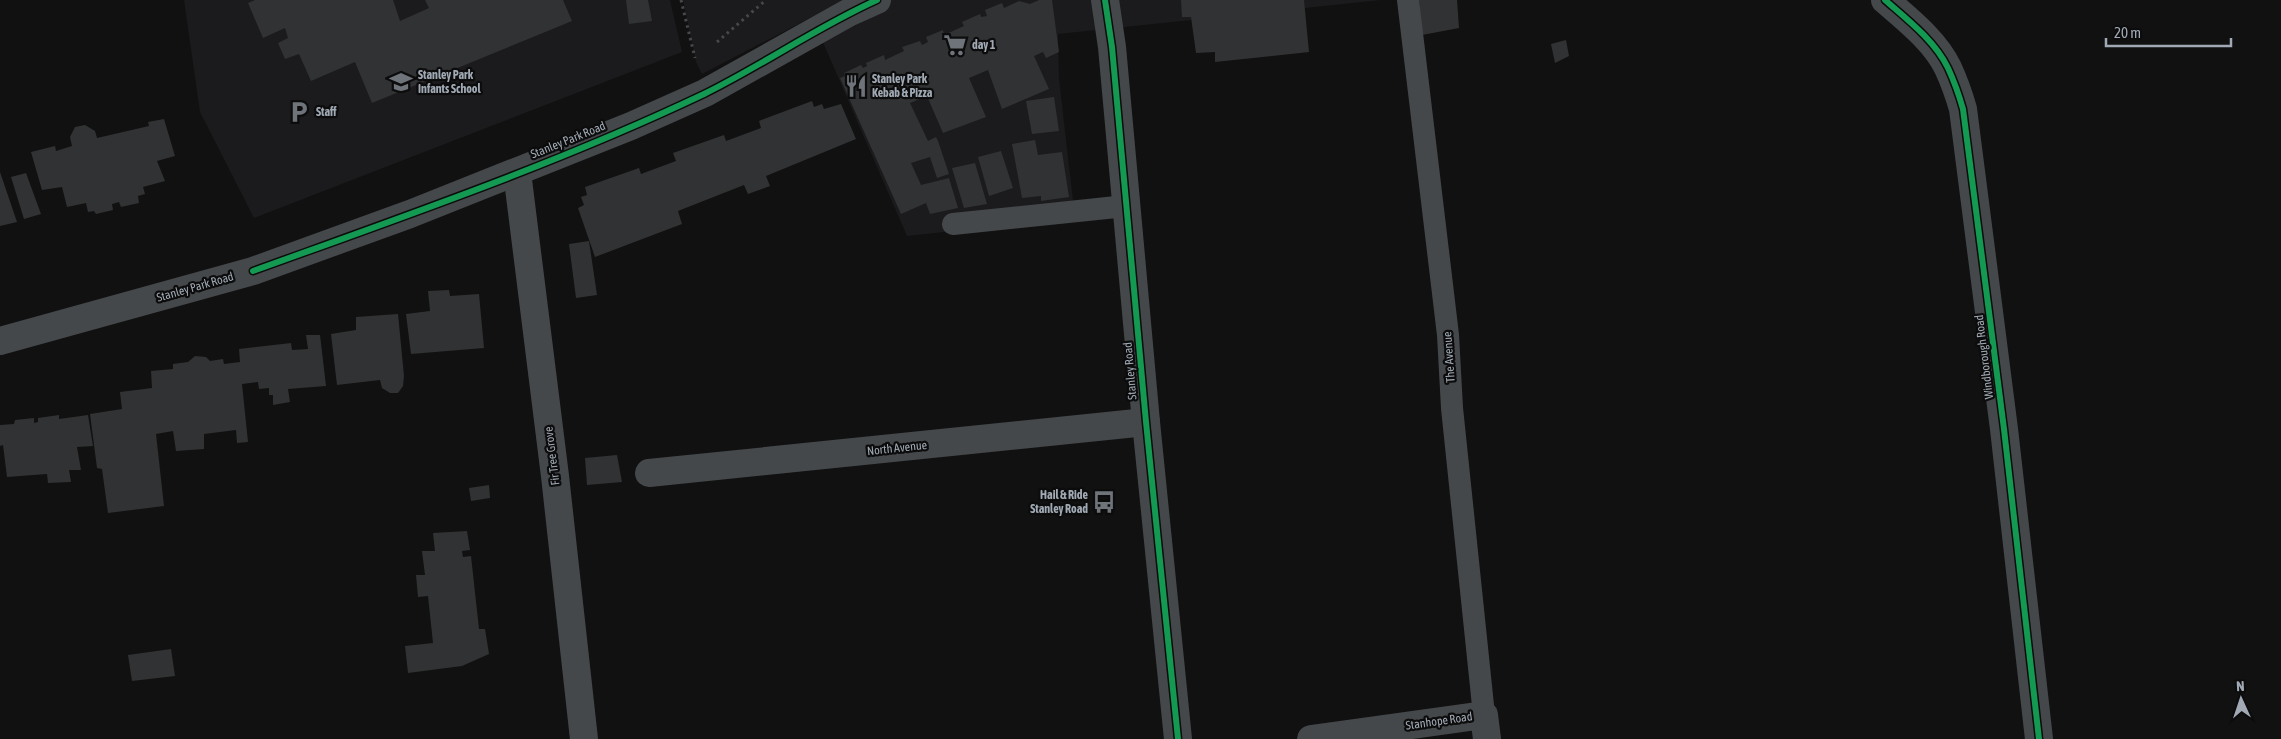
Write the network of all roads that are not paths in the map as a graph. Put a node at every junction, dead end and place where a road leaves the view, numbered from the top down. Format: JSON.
{"nodes":[{"id":1,"x":877,"y":0,"type":"edge"},
{"id":2,"x":1105,"y":0,"type":"edge"},
{"id":3,"x":1408,"y":0,"type":"edge"},
{"id":4,"x":1885,"y":0,"type":"edge"},
{"id":5,"x":517,"y":172,"type":"junction"},
{"id":6,"x":1126,"y":206,"type":"junction"},
{"id":7,"x":953,"y":224,"type":"dead end"},
{"id":8,"x":0,"y":341,"type":"edge"},
{"id":9,"x":1146,"y":422,"type":"junction"},
{"id":10,"x":649,"y":473,"type":"dead end"},
{"id":11,"x":1486,"y":727,"type":"edge"},
{"id":12,"x":584,"y":739,"type":"edge"},
{"id":13,"x":1178,"y":739,"type":"edge"},
{"id":14,"x":1311,"y":739,"type":"edge"},
{"id":15,"x":2039,"y":739,"type":"edge"}],
"edges":[{"from":1,"to":5,"type":"street","name":"Stanley Park Road"},
{"from":2,"to":6,"type":"street","name":"Stanley Road"},
{"from":3,"to":11,"type":"lane","name":"The Avenue"},
{"from":4,"to":15,"type":"street","name":"Windborough Road"},
{"from":5,"to":8,"type":"street","name":"Stanley Park Road"},
{"from":5,"to":12,"type":"street","name":"Fir Tree Grove"},
{"from":6,"to":7,"type":"lane"},
{"from":6,"to":9,"type":"street","name":"Stanley Road"},
{"from":9,"to":10,"type":"street","name":"North Avenue"},
{"from":9,"to":13,"type":"street","name":"Stanley Road"},
{"from":11,"to":14,"type":"street","name":"Stanhope Road"}]}
